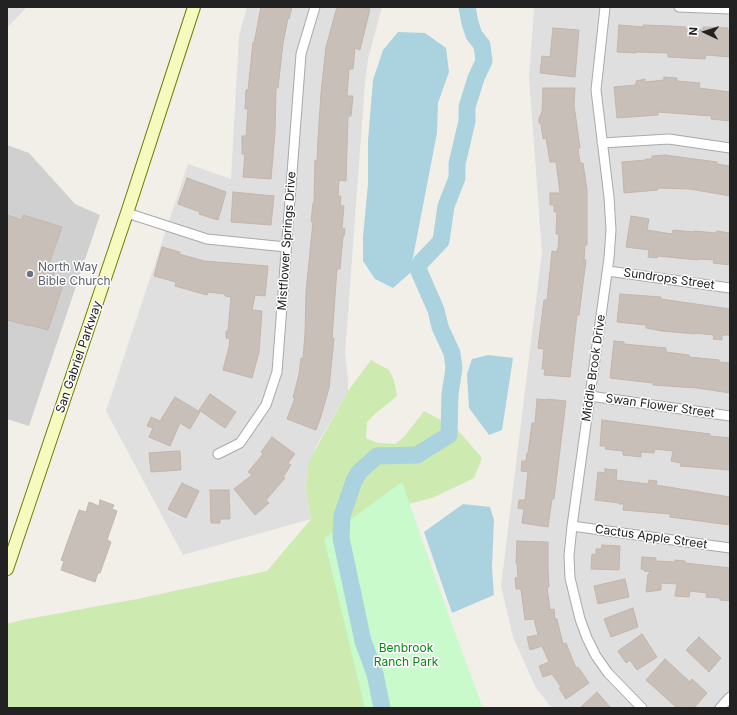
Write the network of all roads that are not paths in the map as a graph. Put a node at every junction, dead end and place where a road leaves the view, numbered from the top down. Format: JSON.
{"nodes":[{"id":1,"x":194,"y":7,"type":"edge"},
{"id":2,"x":315,"y":7,"type":"edge"},
{"id":3,"x":605,"y":7,"type":"edge"},
{"id":4,"x":679,"y":7,"type":"edge"},
{"id":5,"x":730,"y":10,"type":"edge"},
{"id":6,"x":602,"y":143,"type":"junction"},
{"id":7,"x":730,"y":148,"type":"edge"},
{"id":8,"x":127,"y":213,"type":"junction"},
{"id":9,"x":286,"y":247,"type":"junction"},
{"id":10,"x":608,"y":271,"type":"junction"},
{"id":11,"x":730,"y":288,"type":"edge"},
{"id":12,"x":590,"y":396,"type":"junction"},
{"id":13,"x":730,"y":416,"type":"edge"},
{"id":14,"x":218,"y":454,"type":"dead end"},
{"id":15,"x":572,"y":526,"type":"junction"},
{"id":16,"x":730,"y":548,"type":"edge"},
{"id":17,"x":7,"y":569,"type":"edge"},
{"id":18,"x":730,"y":697,"type":"edge"},
{"id":19,"x":642,"y":708,"type":"edge"},
{"id":20,"x":720,"y":708,"type":"edge"}],
"edges":[{"from":1,"to":8,"type":"street","name":"San Gabriel Parkway"},
{"from":2,"to":9,"type":"street","name":"Mistflower Springs Drive"},
{"from":3,"to":6,"type":"street","name":"Middle Brook Drive"},
{"from":4,"to":5,"type":"street"},
{"from":6,"to":7,"type":"street"},
{"from":6,"to":10,"type":"street","name":"Middle Brook Drive"},
{"from":8,"to":9,"type":"street"},
{"from":8,"to":17,"type":"street","name":"San Gabriel Parkway"},
{"from":9,"to":14,"type":"street","name":"Mistflower Springs Drive"},
{"from":10,"to":11,"type":"street","name":"Sundrops Street"},
{"from":10,"to":12,"type":"street","name":"Middle Brook Drive"},
{"from":12,"to":13,"type":"street","name":"Swan Flower Street"},
{"from":12,"to":15,"type":"street","name":"Middle Brook Drive"},
{"from":15,"to":16,"type":"street","name":"Cactus Apple Street"},
{"from":15,"to":19,"type":"street","name":"Middle Brook Drive"},
{"from":18,"to":20,"type":"street"}]}
